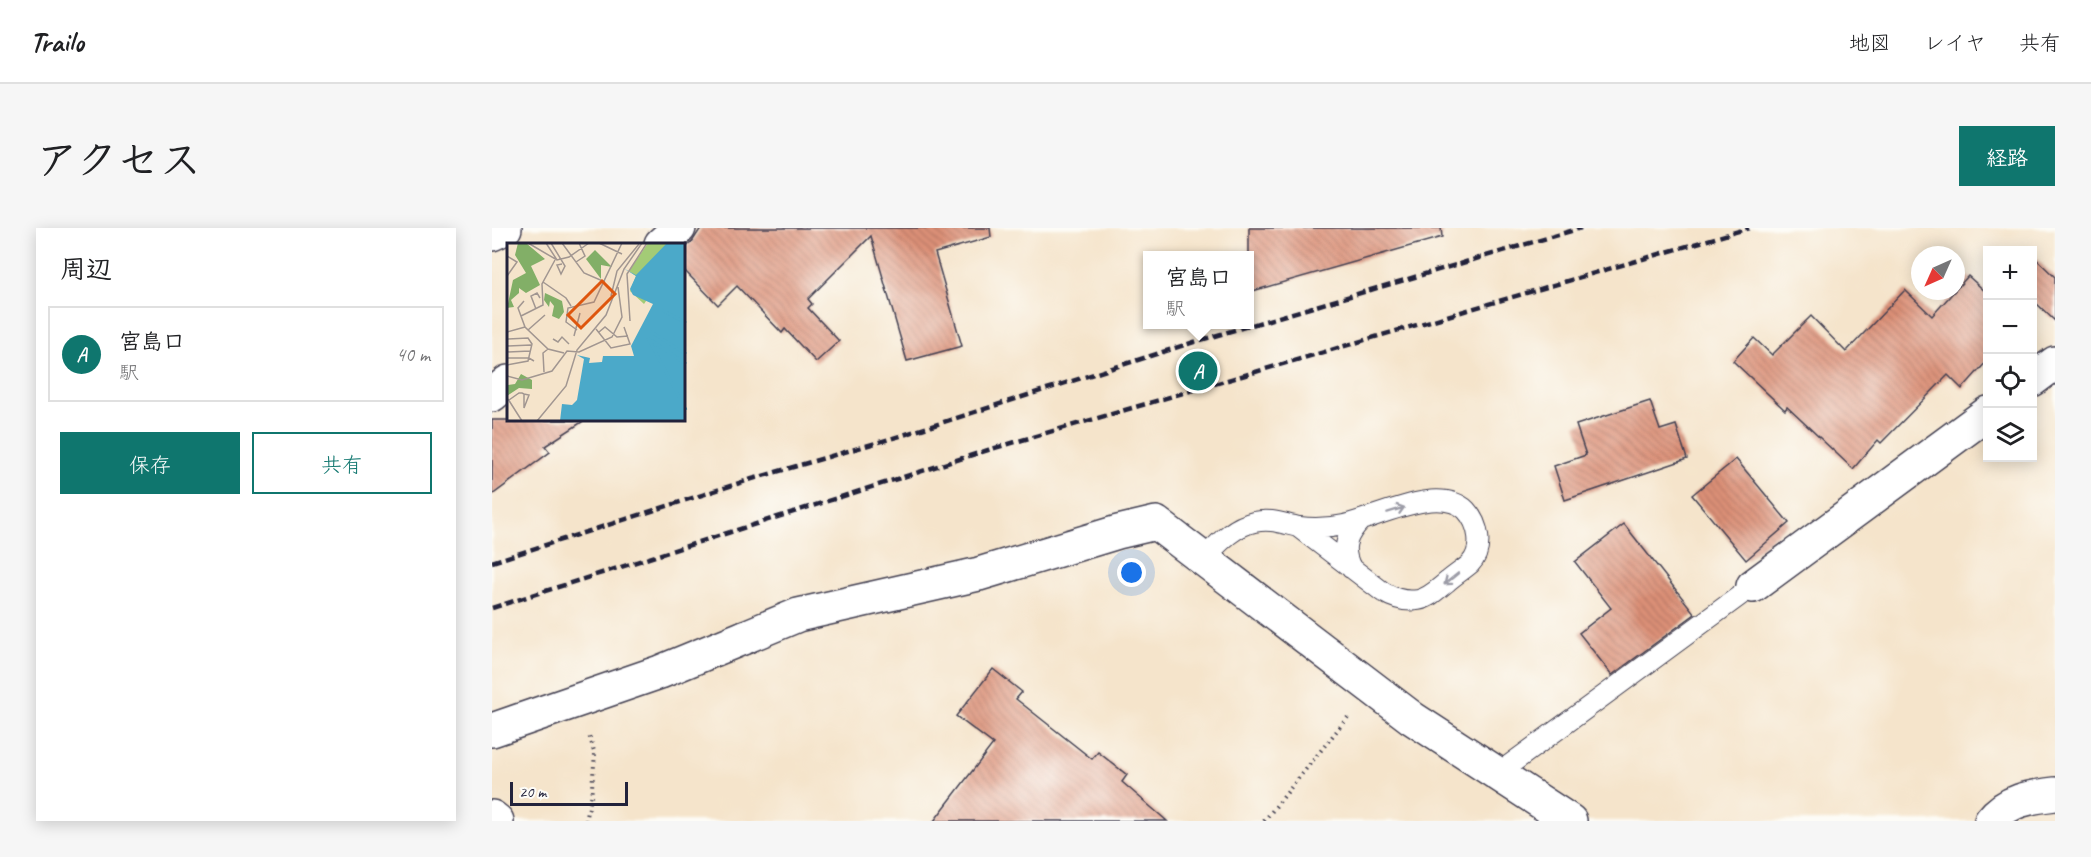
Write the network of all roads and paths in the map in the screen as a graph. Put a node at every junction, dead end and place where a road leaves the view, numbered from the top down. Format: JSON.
{"nodes":[{"id":1,"x":505,"y":228,"type":"edge"},
{"id":2,"x":679,"y":228,"type":"edge"},
{"id":3,"x":492,"y":234,"type":"edge"},
{"id":4,"x":662,"y":243,"type":"edge"},
{"id":5,"x":2055,"y":363,"type":"edge"},
{"id":6,"x":2037,"y":376,"type":"edge"},
{"id":7,"x":507,"y":383,"type":"edge"},
{"id":8,"x":492,"y":395,"type":"edge"},
{"id":9,"x":1983,"y":417,"type":"edge"},
{"id":10,"x":1361,"y":520,"type":"junction"},
{"id":11,"x":1298,"y":527,"type":"junction"},
{"id":12,"x":1203,"y":558,"type":"junction"},
{"id":13,"x":1351,"y":568,"type":"junction"},
{"id":14,"x":1753,"y":586,"type":"joint"},
{"id":15,"x":1353,"y":711,"type":"dead end"},
{"id":16,"x":492,"y":730,"type":"edge"},
{"id":17,"x":589,"y":733,"type":"dead end"},
{"id":18,"x":1497,"y":774,"type":"junction"},
{"id":19,"x":2055,"y":794,"type":"edge"},
{"id":20,"x":492,"y":818,"type":"edge"},
{"id":21,"x":497,"y":821,"type":"edge"},
{"id":22,"x":586,"y":821,"type":"edge"},
{"id":23,"x":1263,"y":821,"type":"edge"},
{"id":24,"x":1570,"y":821,"type":"edge"},
{"id":25,"x":1991,"y":821,"type":"edge"}],
"edges":[{"from":1,"to":3,"type":"main road"},
{"from":2,"to":4,"type":"main road"},
{"from":5,"to":6,"type":"main road"},
{"from":7,"to":8,"type":"main road"},
{"from":9,"to":14,"type":"main road"},
{"from":10,"to":11,"type":"lane"},
{"from":10,"to":13,"type":"lane"},
{"from":10,"to":13,"type":"lane","one_way":true},
{"from":11,"to":12,"type":"lane"},
{"from":11,"to":13,"type":"lane"},
{"from":12,"to":16,"type":"main road"},
{"from":12,"to":18,"type":"main road"},
{"from":14,"to":18,"type":"lane"},
{"from":15,"to":23,"type":"path"},
{"from":17,"to":22,"type":"path"},
{"from":18,"to":24,"type":"main road"},
{"from":19,"to":25,"type":"main road"},
{"from":20,"to":21,"type":"main road"}]}
